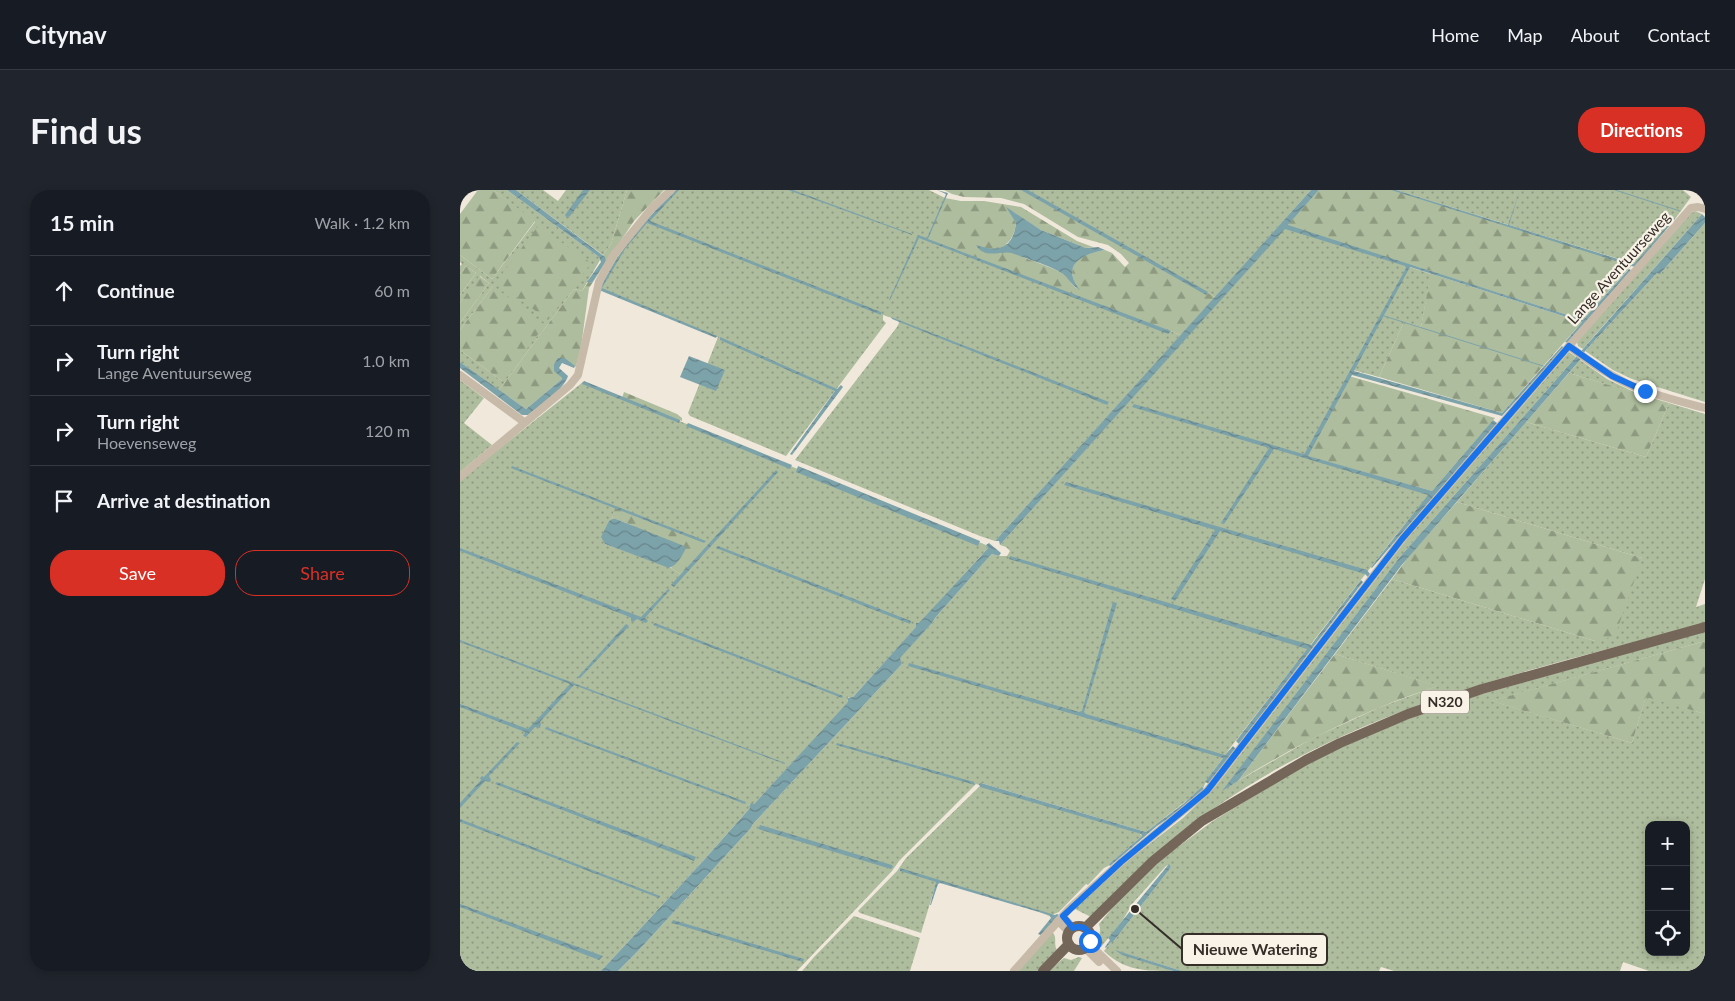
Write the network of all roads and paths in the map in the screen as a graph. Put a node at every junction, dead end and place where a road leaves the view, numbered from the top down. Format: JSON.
{"nodes":[{"id":1,"x":671,"y":190,"type":"edge"},
{"id":2,"x":1705,"y":209,"type":"edge"},
{"id":3,"x":1569,"y":346,"type":"junction"},
{"id":4,"x":460,"y":376,"type":"edge"},
{"id":5,"x":1705,"y":408,"type":"edge"},
{"id":6,"x":524,"y":422,"type":"junction"},
{"id":7,"x":460,"y":477,"type":"edge"},
{"id":8,"x":1705,"y":627,"type":"edge"},
{"id":9,"x":1060,"y":919,"type":"junction"},
{"id":10,"x":1071,"y":930,"type":"junction"},
{"id":11,"x":1087,"y":930,"type":"junction"},
{"id":12,"x":1071,"y":946,"type":"junction"},
{"id":13,"x":1087,"y":946,"type":"junction"},
{"id":14,"x":1047,"y":968,"type":"edge"},
{"id":15,"x":1014,"y":971,"type":"edge"},
{"id":16,"x":1110,"y":971,"type":"edge"},
{"id":17,"x":1117,"y":971,"type":"edge"}],
"edges":[{"from":1,"to":6,"type":"street"},
{"from":2,"to":3,"type":"street","name":"Lange Aventuurseweg"},
{"from":3,"to":5,"type":"street"},
{"from":3,"to":9,"type":"street","name":"Lange Aventuurseweg"},
{"from":4,"to":6,"type":"street"},
{"from":6,"to":7,"type":"street"},
{"from":8,"to":11,"type":"main road","number":"N320"},
{"from":9,"to":10,"type":"street"},
{"from":9,"to":15,"type":"street","name":"Lange Aventuurseweg"},
{"from":10,"to":11,"type":"main road"},
{"from":10,"to":12,"type":"main road"},
{"from":11,"to":13,"type":"main road"},
{"from":12,"to":13,"type":"main road"},
{"from":12,"to":14,"type":"main road"},
{"from":13,"to":16,"type":"street"},
{"from":13,"to":17,"type":"street"}]}
